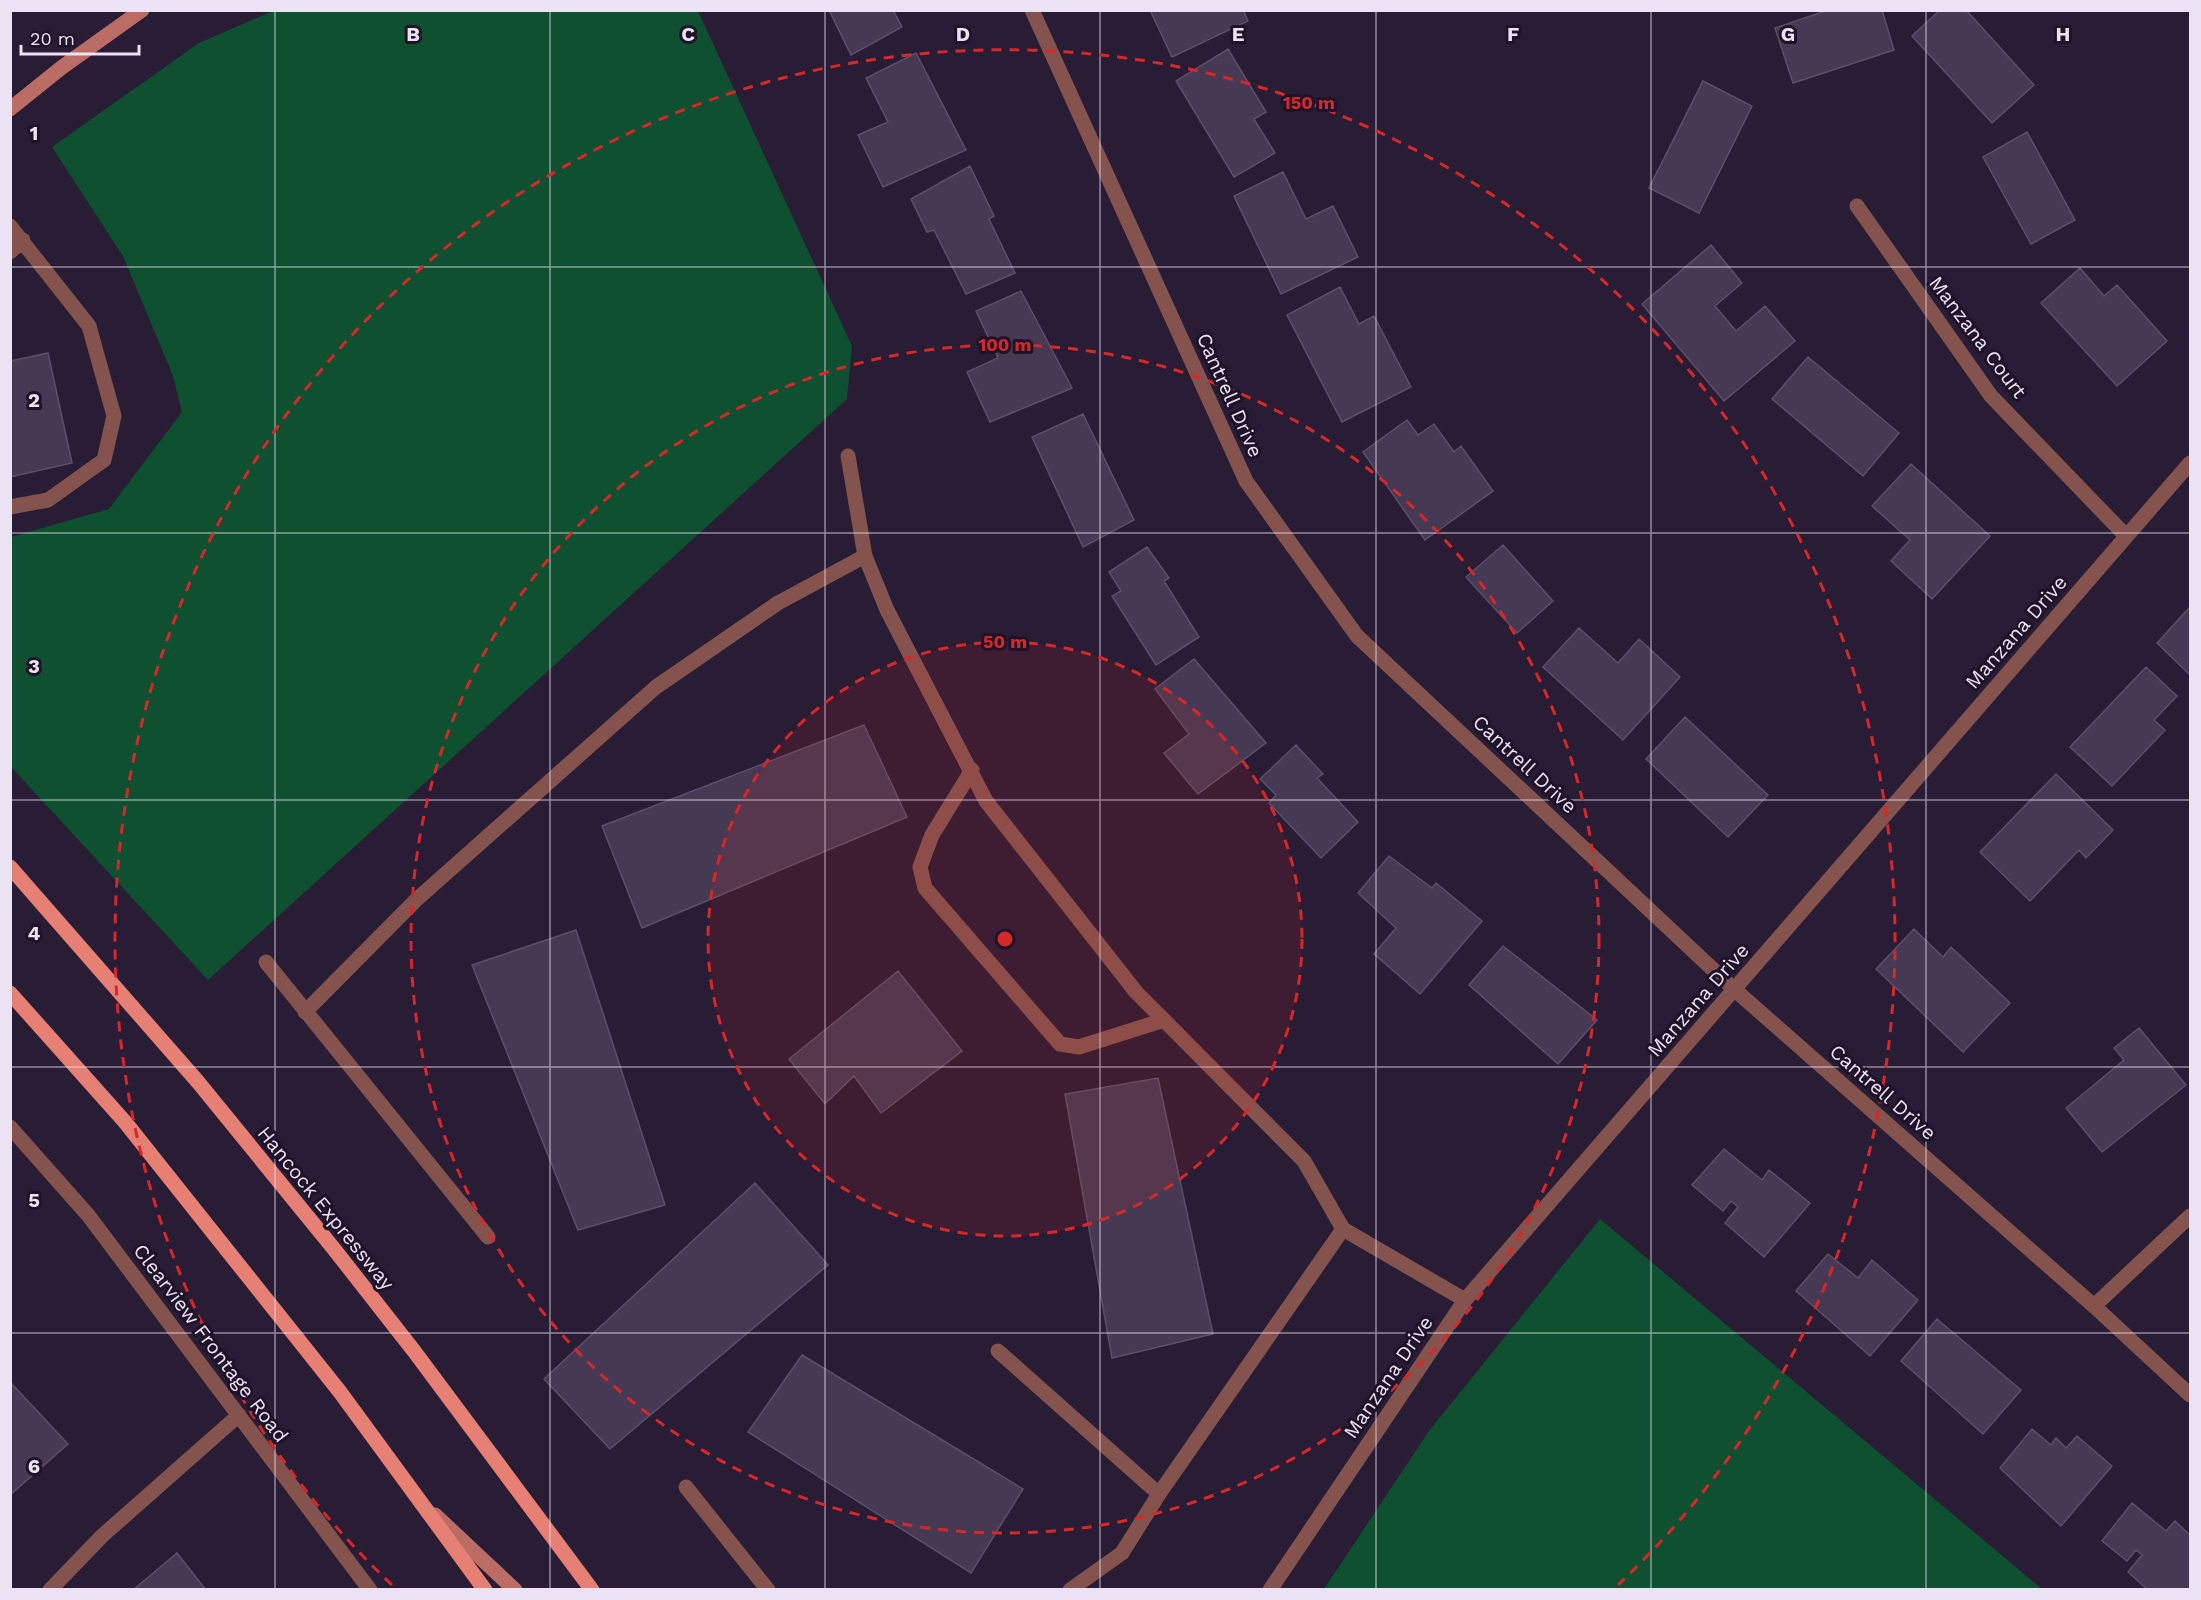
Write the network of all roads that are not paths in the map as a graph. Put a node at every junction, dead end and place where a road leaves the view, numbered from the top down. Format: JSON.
{"nodes":[{"id":1,"x":142,"y":10,"type":"edge"},
{"id":2,"x":1032,"y":10,"type":"edge"},
{"id":3,"x":10,"y":109,"type":"edge"},
{"id":4,"x":1857,"y":206,"type":"dead end"},
{"id":5,"x":10,"y":226,"type":"edge"},
{"id":6,"x":23,"y":240,"type":"junction"},
{"id":7,"x":10,"y":252,"type":"edge"},
{"id":8,"x":849,"y":456,"type":"dead end"},
{"id":9,"x":2190,"y":463,"type":"edge"},
{"id":10,"x":10,"y":507,"type":"edge"},
{"id":11,"x":2126,"y":536,"type":"junction"},
{"id":12,"x":865,"y":556,"type":"junction"},
{"id":13,"x":972,"y":770,"type":"junction"},
{"id":14,"x":10,"y":867,"type":"edge"},
{"id":15,"x":266,"y":962,"type":"dead end"},
{"id":16,"x":1735,"y":990,"type":"junction"},
{"id":17,"x":10,"y":993,"type":"edge"},
{"id":18,"x":305,"y":1012,"type":"junction"},
{"id":19,"x":1164,"y":1020,"type":"junction"},
{"id":20,"x":10,"y":1127,"type":"edge"},
{"id":21,"x":2190,"y":1216,"type":"edge"},
{"id":22,"x":1342,"y":1228,"type":"junction"},
{"id":23,"x":488,"y":1237,"type":"dead end"},
{"id":24,"x":1465,"y":1300,"type":"junction"},
{"id":25,"x":2094,"y":1306,"type":"junction"},
{"id":26,"x":998,"y":1351,"type":"dead end"},
{"id":27,"x":2190,"y":1395,"type":"edge"},
{"id":28,"x":239,"y":1415,"type":"junction"},
{"id":29,"x":686,"y":1487,"type":"dead end"},
{"id":30,"x":1159,"y":1494,"type":"junction"},
{"id":31,"x":420,"y":1501,"type":"junction"},
{"id":32,"x":50,"y":1590,"type":"edge"},
{"id":33,"x":370,"y":1590,"type":"edge"},
{"id":34,"x":485,"y":1590,"type":"edge"},
{"id":35,"x":514,"y":1590,"type":"edge"},
{"id":36,"x":592,"y":1590,"type":"edge"},
{"id":37,"x":768,"y":1590,"type":"edge"},
{"id":38,"x":1070,"y":1590,"type":"edge"},
{"id":39,"x":1270,"y":1590,"type":"edge"}],
"edges":[{"from":1,"to":3,"type":"street"},
{"from":2,"to":16,"type":"street","name":"Cantrell Drive"},
{"from":4,"to":11,"type":"street","name":"Manzana Court"},
{"from":5,"to":6,"type":"street"},
{"from":6,"to":7,"type":"street"},
{"from":6,"to":10,"type":"street"},
{"from":8,"to":12,"type":"street"},
{"from":9,"to":11,"type":"street","name":"Manzana Drive"},
{"from":11,"to":16,"type":"street","name":"Manzana Drive"},
{"from":12,"to":13,"type":"street"},
{"from":12,"to":18,"type":"street"},
{"from":13,"to":19,"type":"street"},
{"from":13,"to":19,"type":"street"},
{"from":14,"to":36,"type":"main road","name":"Hancock Expressway"},
{"from":15,"to":18,"type":"street"},
{"from":16,"to":24,"type":"street","name":"Manzana Drive"},
{"from":16,"to":25,"type":"street","name":"Cantrell Drive"},
{"from":17,"to":31,"type":"main road"},
{"from":18,"to":23,"type":"street"},
{"from":19,"to":22,"type":"street"},
{"from":20,"to":28,"type":"street","name":"Clearview Frontage Road"},
{"from":21,"to":25,"type":"street"},
{"from":22,"to":24,"type":"street"},
{"from":22,"to":30,"type":"street"},
{"from":24,"to":39,"type":"street","name":"Manzana Drive"},
{"from":25,"to":27,"type":"street","name":"Cantrell Drive"},
{"from":26,"to":30,"type":"street"},
{"from":28,"to":32,"type":"street"},
{"from":28,"to":33,"type":"street","name":"Clearview Frontage Road"},
{"from":29,"to":37,"type":"street"},
{"from":30,"to":38,"type":"street"},
{"from":31,"to":34,"type":"main road"},
{"from":31,"to":35,"type":"street"}]}
